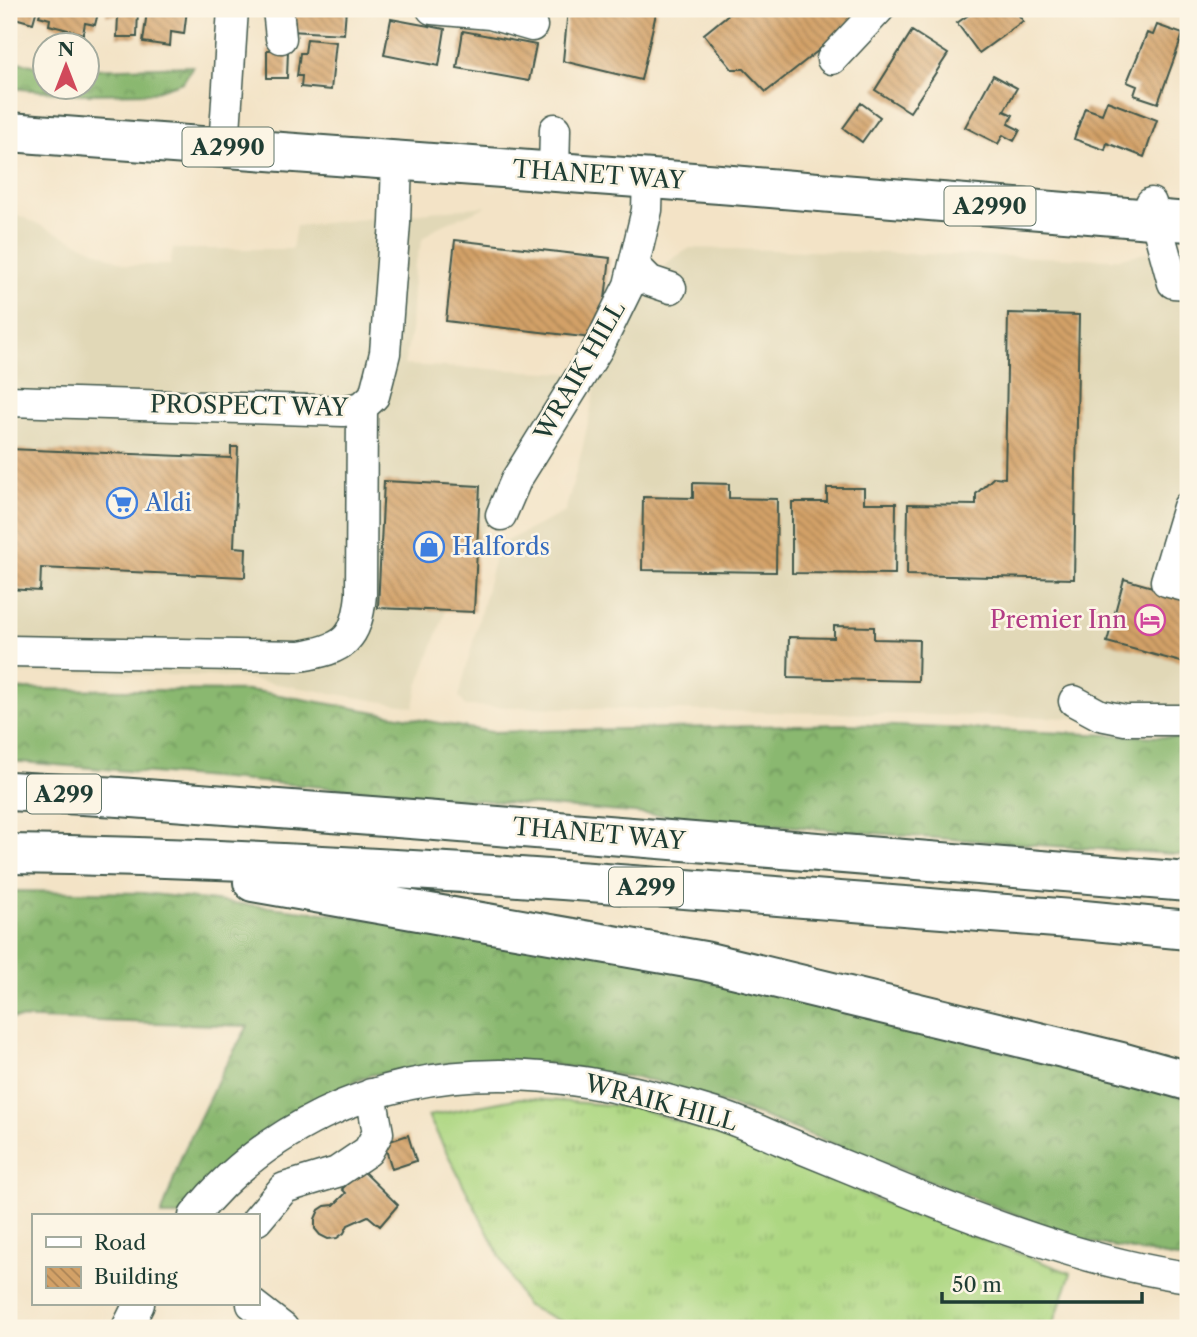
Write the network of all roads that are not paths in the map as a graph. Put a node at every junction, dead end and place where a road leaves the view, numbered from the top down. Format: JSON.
{"nodes":[{"id":1,"x":233,"y":9,"type":"edge"},
{"id":2,"x":278,"y":9,"type":"edge"},
{"id":3,"x":432,"y":9,"type":"edge"},
{"id":4,"x":877,"y":9,"type":"edge"},
{"id":5,"x":490,"y":11,"type":"edge"},
{"id":6,"x":532,"y":26,"type":"dead end"},
{"id":7,"x":281,"y":38,"type":"dead end"},
{"id":8,"x":832,"y":59,"type":"dead end"},
{"id":9,"x":555,"y":129,"type":"dead end"},
{"id":10,"x":9,"y":132,"type":"edge"},
{"id":11,"x":224,"y":147,"type":"junction"},
{"id":12,"x":397,"y":161,"type":"junction"},
{"id":13,"x":554,"y":173,"type":"junction"},
{"id":14,"x":648,"y":179,"type":"junction"},
{"id":15,"x":1165,"y":215,"type":"edge"},
{"id":16,"x":635,"y":266,"type":"junction"},
{"id":17,"x":1188,"y":284,"type":"edge"},
{"id":18,"x":671,"y":288,"type":"dead end"},
{"id":19,"x":9,"y":401,"type":"edge"},
{"id":20,"x":362,"y":407,"type":"junction"},
{"id":21,"x":1188,"y":507,"type":"edge"},
{"id":22,"x":500,"y":515,"type":"dead end"},
{"id":23,"x":1188,"y":587,"type":"edge"},
{"id":24,"x":9,"y":651,"type":"edge"},
{"id":25,"x":1074,"y":701,"type":"dead end"},
{"id":26,"x":1188,"y":720,"type":"edge"},
{"id":27,"x":9,"y":791,"type":"edge"},
{"id":28,"x":9,"y":854,"type":"edge"},
{"id":29,"x":103,"y":855,"type":"junction"},
{"id":30,"x":1188,"y":882,"type":"edge"},
{"id":31,"x":1188,"y":930,"type":"edge"},
{"id":32,"x":1188,"y":1081,"type":"edge"},
{"id":33,"x":371,"y":1094,"type":"junction"},
{"id":34,"x":196,"y":1214,"type":"edge"},
{"id":35,"x":259,"y":1218,"type":"edge"},
{"id":36,"x":1188,"y":1277,"type":"edge"},
{"id":37,"x":138,"y":1306,"type":"edge"},
{"id":38,"x":255,"y":1306,"type":"edge"},
{"id":39,"x":127,"y":1328,"type":"edge"},
{"id":40,"x":283,"y":1328,"type":"edge"}],
"edges":[{"from":1,"to":11,"type":"street"},
{"from":2,"to":7,"type":"street"},
{"from":3,"to":5,"type":"street"},
{"from":4,"to":8,"type":"street"},
{"from":5,"to":6,"type":"street"},
{"from":9,"to":13,"type":"street"},
{"from":10,"to":11,"type":"main road","name":"THANET WAY","number":"A2990"},
{"from":11,"to":12,"type":"main road","name":"THANET WAY","number":"A2990"},
{"from":12,"to":13,"type":"main road","name":"THANET WAY","number":"A2990"},
{"from":12,"to":20,"type":"street","name":"PROSPECT WAY"},
{"from":13,"to":14,"type":"main road","name":"THANET WAY","number":"A2990"},
{"from":14,"to":15,"type":"main road","name":"THANET WAY","number":"A2990"},
{"from":14,"to":16,"type":"street","name":"WRAIK HILL"},
{"from":15,"to":17,"type":"street"},
{"from":16,"to":18,"type":"street"},
{"from":16,"to":22,"type":"street","name":"WRAIK HILL"},
{"from":19,"to":20,"type":"street","name":"PROSPECT WAY"},
{"from":20,"to":24,"type":"street"},
{"from":21,"to":23,"type":"street"},
{"from":25,"to":26,"type":"street"},
{"from":27,"to":30,"type":"main road","name":"THANET WAY","number":"A299"},
{"from":28,"to":29,"type":"main road","name":"THANET WAY","number":"A299"},
{"from":29,"to":31,"type":"main road","name":"THANET WAY","number":"A299"},
{"from":29,"to":32,"type":"main road"},
{"from":33,"to":34,"type":"street","name":"WRAIK HILL"},
{"from":33,"to":35,"type":"street"},
{"from":33,"to":36,"type":"street","name":"WRAIK HILL"},
{"from":37,"to":39,"type":"street"},
{"from":38,"to":40,"type":"street"}]}
